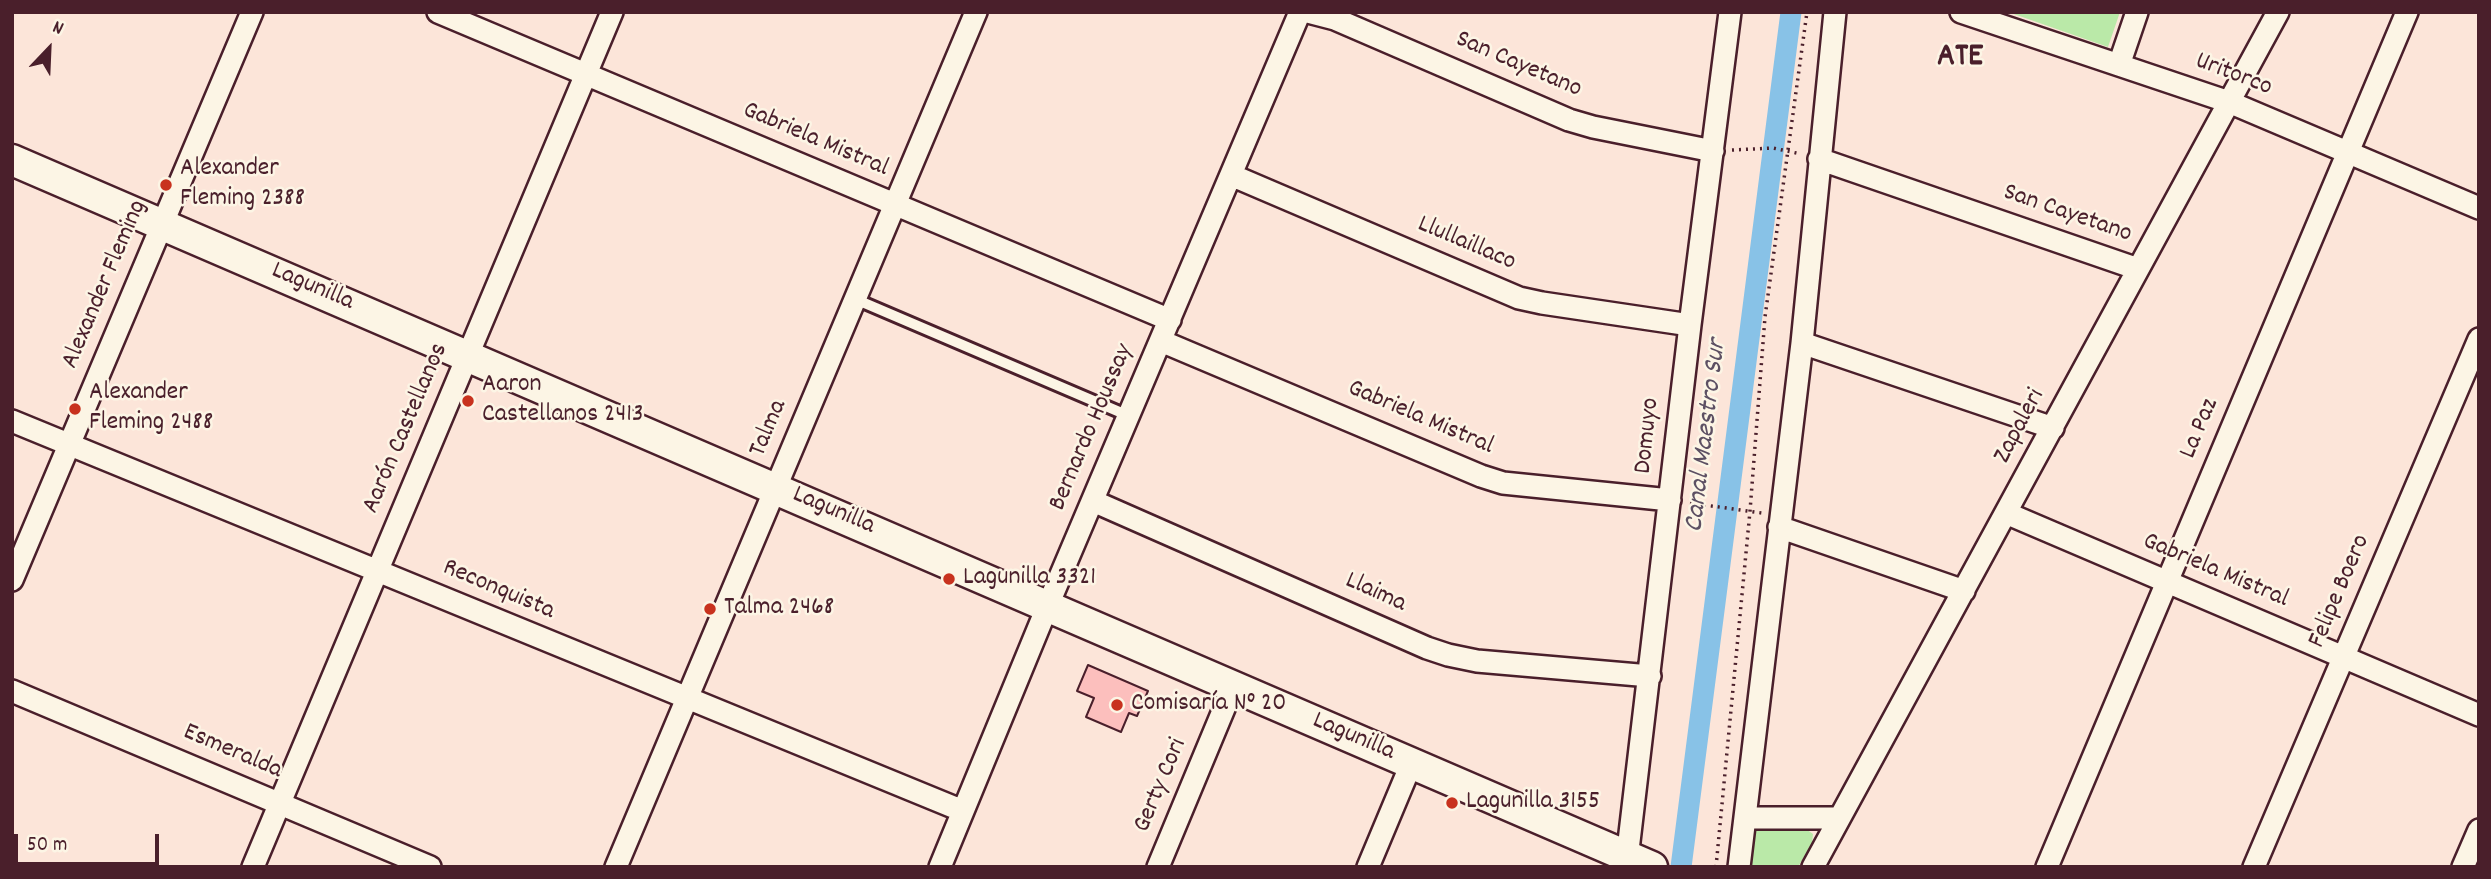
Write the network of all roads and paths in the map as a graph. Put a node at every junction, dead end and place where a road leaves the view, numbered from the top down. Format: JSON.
{"nodes":[{"id":1,"x":252,"y":12,"type":"edge"},
{"id":2,"x":438,"y":12,"type":"edge"},
{"id":3,"x":612,"y":12,"type":"edge"},
{"id":4,"x":976,"y":12,"type":"edge"},
{"id":5,"x":1300,"y":12,"type":"edge"},
{"id":6,"x":1308,"y":12,"type":"edge"},
{"id":7,"x":1730,"y":12,"type":"edge"},
{"id":8,"x":1807,"y":12,"type":"edge"},
{"id":9,"x":1835,"y":12,"type":"edge"},
{"id":10,"x":2137,"y":12,"type":"edge"},
{"id":11,"x":2277,"y":12,"type":"edge"},
{"id":12,"x":2407,"y":12,"type":"edge"},
{"id":13,"x":1968,"y":13,"type":"edge"},
{"id":14,"x":2119,"y":65,"type":"junction"},
{"id":15,"x":586,"y":74,"type":"junction"},
{"id":16,"x":2229,"y":102,"type":"junction"},
{"id":17,"x":1713,"y":150,"type":"junction"},
{"id":18,"x":1787,"y":150,"type":"junction"},
{"id":19,"x":2348,"y":153,"type":"junction"},
{"id":20,"x":1819,"y":159,"type":"junction"},
{"id":21,"x":12,"y":160,"type":"edge"},
{"id":22,"x":1231,"y":175,"type":"junction"},
{"id":23,"x":895,"y":205,"type":"junction"},
{"id":24,"x":2479,"y":208,"type":"edge"},
{"id":25,"x":163,"y":223,"type":"junction"},
{"id":26,"x":2138,"y":270,"type":"junction"},
{"id":27,"x":855,"y":299,"type":"junction"},
{"id":28,"x":1170,"y":320,"type":"junction"},
{"id":29,"x":1690,"y":325,"type":"junction"},
{"id":30,"x":2479,"y":339,"type":"edge"},
{"id":31,"x":1161,"y":341,"type":"junction"},
{"id":32,"x":1802,"y":343,"type":"junction"},
{"id":33,"x":468,"y":355,"type":"junction"},
{"id":34,"x":1129,"y":416,"type":"junction"},
{"id":35,"x":12,"y":421,"type":"edge"},
{"id":36,"x":2053,"y":428,"type":"junction"},
{"id":37,"x":69,"y":444,"type":"junction"},
{"id":38,"x":776,"y":488,"type":"junction"},
{"id":39,"x":1670,"y":500,"type":"junction"},
{"id":40,"x":1093,"y":501,"type":"junction"},
{"id":41,"x":1708,"y":505,"type":"dead end"},
{"id":42,"x":1750,"y":512,"type":"junction"},
{"id":43,"x":2006,"y":513,"type":"junction"},
{"id":44,"x":1779,"y":527,"type":"junction"},
{"id":45,"x":378,"y":571,"type":"junction"},
{"id":46,"x":12,"y":580,"type":"edge"},
{"id":47,"x":2167,"y":582,"type":"junction"},
{"id":48,"x":1964,"y":591,"type":"junction"},
{"id":49,"x":1048,"y":605,"type":"junction"},
{"id":50,"x":2343,"y":657,"type":"junction"},
{"id":51,"x":1650,"y":676,"type":"junction"},
{"id":52,"x":1233,"y":687,"type":"junction"},
{"id":53,"x":12,"y":691,"type":"edge"},
{"id":54,"x":687,"y":699,"type":"junction"},
{"id":55,"x":2479,"y":715,"type":"edge"},
{"id":56,"x":1412,"y":762,"type":"junction"},
{"id":57,"x":280,"y":804,"type":"junction"},
{"id":58,"x":963,"y":811,"type":"junction"},
{"id":59,"x":1745,"y":818,"type":"junction"},
{"id":60,"x":1839,"y":818,"type":"junction"},
{"id":61,"x":2479,"y":830,"type":"edge"},
{"id":62,"x":1636,"y":863,"type":"edge"},
{"id":63,"x":253,"y":867,"type":"edge"},
{"id":64,"x":429,"y":867,"type":"edge"},
{"id":65,"x":616,"y":867,"type":"edge"},
{"id":66,"x":940,"y":867,"type":"edge"},
{"id":67,"x":1158,"y":867,"type":"edge"},
{"id":68,"x":1368,"y":867,"type":"edge"},
{"id":69,"x":1716,"y":867,"type":"edge"},
{"id":70,"x":1739,"y":867,"type":"edge"},
{"id":71,"x":1813,"y":867,"type":"edge"},
{"id":72,"x":2047,"y":867,"type":"edge"},
{"id":73,"x":2254,"y":867,"type":"edge"},
{"id":74,"x":2463,"y":867,"type":"edge"}],
"edges":[{"from":1,"to":25,"type":"street","name":"Alexander Fleming"},
{"from":2,"to":15,"type":"street","name":"Gabriela Mistral"},
{"from":3,"to":15,"type":"street","name":"Aarón Castellanos"},
{"from":4,"to":23,"type":"street","name":"Talma"},
{"from":5,"to":22,"type":"street","name":"Bernardo Houssay"},
{"from":6,"to":17,"type":"street","name":"San Cayetano"},
{"from":7,"to":17,"type":"street","name":"Domuyo"},
{"from":8,"to":18,"type":"path"},
{"from":9,"to":20,"type":"street"},
{"from":10,"to":14,"type":"street"},
{"from":11,"to":16,"type":"street","name":"Zapaleri"},
{"from":12,"to":19,"type":"street","name":"La Paz"},
{"from":13,"to":14,"type":"street","name":"Uritorco"},
{"from":14,"to":16,"type":"street","name":"Uritorco"},
{"from":15,"to":23,"type":"street","name":"Gabriela Mistral"},
{"from":15,"to":33,"type":"street","name":"Aarón Castellanos"},
{"from":16,"to":19,"type":"street","name":"Uritorco"},
{"from":16,"to":26,"type":"street","name":"Zapaleri"},
{"from":17,"to":18,"type":"path"},
{"from":17,"to":29,"type":"street","name":"Domuyo"},
{"from":18,"to":20,"type":"path"},
{"from":18,"to":42,"type":"path"},
{"from":19,"to":24,"type":"street","name":"Uritorco"},
{"from":19,"to":47,"type":"street","name":"La Paz"},
{"from":20,"to":26,"type":"street","name":"San Cayetano"},
{"from":20,"to":32,"type":"street"},
{"from":21,"to":25,"type":"main road","name":"Lagunilla"},
{"from":22,"to":28,"type":"street","name":"Bernardo Houssay"},
{"from":22,"to":29,"type":"street","name":"Llullaillaco"},
{"from":23,"to":27,"type":"street","name":"Talma"},
{"from":23,"to":28,"type":"street","name":"Gabriela Mistral"},
{"from":25,"to":33,"type":"main road","name":"Lagunilla"},
{"from":25,"to":37,"type":"street","name":"Alexander Fleming"},
{"from":26,"to":36,"type":"street","name":"Zapaleri"},
{"from":27,"to":34,"type":"lane"},
{"from":27,"to":38,"type":"street","name":"Talma"},
{"from":28,"to":31,"type":"street","name":"Bernardo Houssay"},
{"from":29,"to":39,"type":"street","name":"Domuyo"},
{"from":30,"to":50,"type":"street","name":"Felipe Boero"},
{"from":31,"to":34,"type":"street","name":"Bernardo Houssay"},
{"from":31,"to":39,"type":"street","name":"Gabriela Mistral"},
{"from":32,"to":36,"type":"street"},
{"from":32,"to":44,"type":"street"},
{"from":33,"to":38,"type":"main road","name":"Lagunilla"},
{"from":33,"to":45,"type":"street","name":"Aarón Castellanos"},
{"from":34,"to":40,"type":"street","name":"Bernardo Houssay"},
{"from":35,"to":37,"type":"street","name":"Reconquista"},
{"from":36,"to":43,"type":"street","name":"Zapaleri"},
{"from":37,"to":45,"type":"street","name":"Reconquista"},
{"from":37,"to":46,"type":"street","name":"Alexander Fleming"},
{"from":38,"to":49,"type":"main road","name":"Lagunilla"},
{"from":38,"to":54,"type":"street","name":"Talma"},
{"from":39,"to":51,"type":"street","name":"Domuyo"},
{"from":40,"to":49,"type":"street","name":"Bernardo Houssay"},
{"from":40,"to":51,"type":"street","name":"Llaima"},
{"from":41,"to":42,"type":"path"},
{"from":42,"to":69,"type":"path"},
{"from":43,"to":47,"type":"street","name":"Gabriela Mistral"},
{"from":43,"to":48,"type":"street","name":"Zapaleri"},
{"from":44,"to":48,"type":"street"},
{"from":44,"to":59,"type":"street"},
{"from":45,"to":54,"type":"street","name":"Reconquista"},
{"from":45,"to":57,"type":"street","name":"Aarón Castellanos"},
{"from":47,"to":50,"type":"street","name":"Gabriela Mistral"},
{"from":47,"to":72,"type":"street","name":"La Paz"},
{"from":48,"to":60,"type":"street","name":"Zapaleri"},
{"from":49,"to":52,"type":"main road","name":"Lagunilla"},
{"from":49,"to":58,"type":"street","name":"Bernardo Houssay"},
{"from":50,"to":55,"type":"street","name":"Gabriela Mistral"},
{"from":50,"to":73,"type":"street","name":"Felipe Boero"},
{"from":51,"to":62,"type":"street","name":"Domuyo"},
{"from":52,"to":56,"type":"main road","name":"Lagunilla"},
{"from":52,"to":67,"type":"street","name":"Gerty Cori"},
{"from":53,"to":57,"type":"street","name":"Esmeralda"},
{"from":54,"to":58,"type":"street","name":"Reconquista"},
{"from":54,"to":65,"type":"street","name":"Talma"},
{"from":56,"to":62,"type":"main road","name":"Lagunilla"},
{"from":56,"to":68,"type":"street"},
{"from":57,"to":63,"type":"street","name":"Aarón Castellanos"},
{"from":57,"to":64,"type":"street","name":"Esmeralda"},
{"from":58,"to":66,"type":"street","name":"Bernardo Houssay"},
{"from":59,"to":60,"type":"street"},
{"from":59,"to":70,"type":"street"},
{"from":60,"to":71,"type":"street","name":"Zapaleri"},
{"from":61,"to":74,"type":"street"}]}
